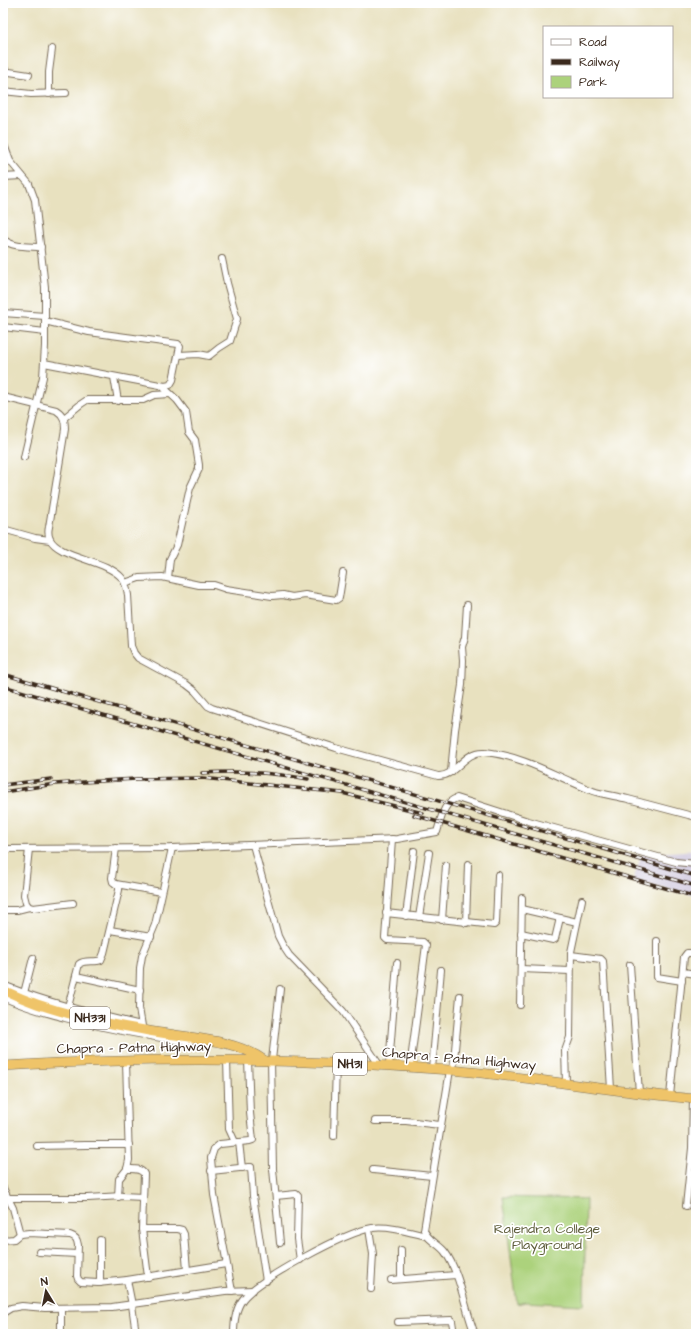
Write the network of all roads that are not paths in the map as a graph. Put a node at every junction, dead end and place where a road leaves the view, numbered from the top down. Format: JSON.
{"nodes":[{"id":1,"x":52,"y":49,"type":"dead end"},
{"id":2,"x":3,"y":71,"type":"edge"},
{"id":3,"x":29,"y":75,"type":"dead end"},
{"id":4,"x":3,"y":91,"type":"edge"},
{"id":5,"x":66,"y":93,"type":"dead end"},
{"id":6,"x":49,"y":94,"type":"junction"},
{"id":7,"x":3,"y":142,"type":"edge"},
{"id":8,"x":22,"y":176,"type":"junction"},
{"id":9,"x":3,"y":177,"type":"edge"},
{"id":10,"x":3,"y":239,"type":"edge"},
{"id":11,"x":41,"y":247,"type":"junction"},
{"id":12,"x":222,"y":259,"type":"dead end"},
{"id":13,"x":3,"y":313,"type":"edge"},
{"id":14,"x":45,"y":318,"type":"junction"},
{"id":15,"x":3,"y":327,"type":"edge"},
{"id":16,"x":45,"y":332,"type":"junction"},
{"id":17,"x":179,"y":355,"type":"junction"},
{"id":18,"x":44,"y":363,"type":"junction"},
{"id":19,"x":114,"y":377,"type":"junction"},
{"id":20,"x":162,"y":386,"type":"junction"},
{"id":21,"x":170,"y":394,"type":"junction"},
{"id":22,"x":3,"y":397,"type":"edge"},
{"id":23,"x":118,"y":400,"type":"junction"},
{"id":24,"x":37,"y":405,"type":"junction"},
{"id":25,"x":64,"y":418,"type":"junction"},
{"id":26,"x":24,"y":457,"type":"dead end"},
{"id":27,"x":3,"y":529,"type":"edge"},
{"id":28,"x":50,"y":540,"type":"junction"},
{"id":29,"x":343,"y":573,"type":"dead end"},
{"id":30,"x":168,"y":578,"type":"junction"},
{"id":31,"x":125,"y":583,"type":"junction"},
{"id":32,"x":467,"y":605,"type":"dead end"},
{"id":33,"x":450,"y":773,"type":"junction"},
{"id":34,"x":696,"y":817,"type":"edge"},
{"id":35,"x":392,"y":839,"type":"junction"},
{"id":36,"x":253,"y":845,"type":"junction"},
{"id":37,"x":116,"y":848,"type":"junction"},
{"id":38,"x":172,"y":848,"type":"junction"},
{"id":39,"x":3,"y":849,"type":"edge"},
{"id":40,"x":29,"y":849,"type":"junction"},
{"id":41,"x":414,"y":851,"type":"dead end"},
{"id":42,"x":429,"y":853,"type":"dead end"},
{"id":43,"x":468,"y":864,"type":"dead end"},
{"id":44,"x":696,"y":864,"type":"edge"},
{"id":45,"x":446,"y":865,"type":"dead end"},
{"id":46,"x":498,"y":875,"type":"dead end"},
{"id":47,"x":116,"y":884,"type":"junction"},
{"id":48,"x":161,"y":892,"type":"junction"},
{"id":49,"x":522,"y":898,"type":"dead end"},
{"id":50,"x":582,"y":900,"type":"dead end"},
{"id":51,"x":72,"y":904,"type":"dead end"},
{"id":52,"x":29,"y":906,"type":"junction"},
{"id":53,"x":522,"y":908,"type":"junction"},
{"id":54,"x":3,"y":910,"type":"edge"},
{"id":55,"x":386,"y":914,"type":"junction"},
{"id":56,"x":406,"y":916,"type":"junction"},
{"id":57,"x":419,"y":917,"type":"junction"},
{"id":58,"x":560,"y":918,"type":"junction"},
{"id":59,"x":442,"y":920,"type":"junction"},
{"id":60,"x":466,"y":922,"type":"junction"},
{"id":61,"x":577,"y":922,"type":"junction"},
{"id":62,"x":110,"y":930,"type":"junction"},
{"id":63,"x":522,"y":933,"type":"junction"},
{"id":64,"x":151,"y":937,"type":"junction"},
{"id":65,"x":657,"y":941,"type":"dead end"},
{"id":66,"x":696,"y":953,"type":"edge"},
{"id":67,"x":571,"y":955,"type":"junction"},
{"id":68,"x":33,"y":958,"type":"dead end"},
{"id":69,"x":397,"y":963,"type":"dead end"},
{"id":70,"x":630,"y":965,"type":"dead end"},
{"id":71,"x":520,"y":969,"type":"junction"},
{"id":72,"x":441,"y":970,"type":"dead end"},
{"id":73,"x":570,"y":971,"type":"junction"},
{"id":74,"x":683,"y":972,"type":"junction"},
{"id":75,"x":696,"y":974,"type":"edge"},
{"id":76,"x":76,"y":976,"type":"junction"},
{"id":77,"x":682,"y":981,"type":"junction"},
{"id":78,"x":3,"y":985,"type":"edge"},
{"id":79,"x":280,"y":989,"type":"dead end"},
{"id":80,"x":3,"y":990,"type":"edge"},
{"id":81,"x":140,"y":990,"type":"junction"},
{"id":82,"x":24,"y":993,"type":"junction"},
{"id":83,"x":460,"y":996,"type":"dead end"},
{"id":84,"x":3,"y":997,"type":"edge"},
{"id":85,"x":520,"y":1005,"type":"dead end"},
{"id":86,"x":68,"y":1007,"type":"junction"},
{"id":87,"x":142,"y":1026,"type":"junction"},
{"id":88,"x":207,"y":1040,"type":"junction"},
{"id":89,"x":227,"y":1060,"type":"junction"},
{"id":90,"x":248,"y":1060,"type":"junction"},
{"id":91,"x":269,"y":1060,"type":"junction"},
{"id":92,"x":126,"y":1062,"type":"junction"},
{"id":93,"x":336,"y":1063,"type":"junction"},
{"id":94,"x":3,"y":1066,"type":"edge"},
{"id":95,"x":385,"y":1066,"type":"junction"},
{"id":96,"x":410,"y":1068,"type":"junction"},
{"id":97,"x":432,"y":1069,"type":"junction"},
{"id":98,"x":451,"y":1070,"type":"junction"},
{"id":99,"x":566,"y":1083,"type":"junction"},
{"id":100,"x":611,"y":1089,"type":"junction"},
{"id":101,"x":639,"y":1093,"type":"junction"},
{"id":102,"x":670,"y":1096,"type":"junction"},
{"id":103,"x":694,"y":1098,"type":"edge"},
{"id":104,"x":376,"y":1121,"type":"dead end"},
{"id":105,"x":440,"y":1125,"type":"junction"},
{"id":106,"x":334,"y":1136,"type":"dead end"},
{"id":107,"x":237,"y":1142,"type":"junction"},
{"id":108,"x":129,"y":1145,"type":"junction"},
{"id":109,"x":37,"y":1146,"type":"dead end"},
{"id":110,"x":242,"y":1168,"type":"junction"},
{"id":111,"x":127,"y":1169,"type":"junction"},
{"id":112,"x":373,"y":1170,"type":"dead end"},
{"id":113,"x":211,"y":1171,"type":"junction"},
{"id":114,"x":432,"y":1176,"type":"junction"},
{"id":115,"x":3,"y":1188,"type":"edge"},
{"id":116,"x":118,"y":1196,"type":"junction"},
{"id":117,"x":276,"y":1196,"type":"junction"},
{"id":118,"x":143,"y":1197,"type":"junction"},
{"id":119,"x":8,"y":1198,"type":"junction"},
{"id":120,"x":686,"y":1206,"type":"dead end"},
{"id":121,"x":142,"y":1229,"type":"junction"},
{"id":122,"x":369,"y":1229,"type":"junction"},
{"id":123,"x":20,"y":1234,"type":"junction"},
{"id":124,"x":426,"y":1236,"type":"junction"},
{"id":125,"x":3,"y":1240,"type":"edge"},
{"id":126,"x":100,"y":1240,"type":"dead end"},
{"id":127,"x":280,"y":1243,"type":"dead end"},
{"id":128,"x":401,"y":1250,"type":"dead end"},
{"id":129,"x":39,"y":1252,"type":"dead end"},
{"id":130,"x":77,"y":1254,"type":"junction"},
{"id":131,"x":300,"y":1260,"type":"junction"},
{"id":132,"x":226,"y":1264,"type":"junction"},
{"id":133,"x":187,"y":1270,"type":"junction"},
{"id":134,"x":456,"y":1276,"type":"junction"},
{"id":135,"x":148,"y":1277,"type":"junction"},
{"id":136,"x":401,"y":1279,"type":"junction"},
{"id":137,"x":127,"y":1280,"type":"junction"},
{"id":138,"x":391,"y":1280,"type":"dead end"},
{"id":139,"x":266,"y":1281,"type":"junction"},
{"id":140,"x":100,"y":1283,"type":"junction"},
{"id":141,"x":372,"y":1289,"type":"dead end"},
{"id":142,"x":253,"y":1290,"type":"junction"},
{"id":143,"x":232,"y":1291,"type":"junction"},
{"id":144,"x":132,"y":1305,"type":"junction"},
{"id":145,"x":61,"y":1308,"type":"junction"},
{"id":146,"x":3,"y":1313,"type":"edge"},
{"id":147,"x":398,"y":1322,"type":"dead end"},
{"id":148,"x":61,"y":1334,"type":"edge"},
{"id":149,"x":136,"y":1334,"type":"edge"},
{"id":150,"x":234,"y":1334,"type":"edge"},
{"id":151,"x":454,"y":1334,"type":"edge"},
{"id":152,"x":476,"y":1334,"type":"edge"}],
"edges":[{"from":1,"to":6,"type":"street"},
{"from":2,"to":3,"type":"street"},
{"from":4,"to":6,"type":"street"},
{"from":5,"to":6,"type":"street"},
{"from":7,"to":8,"type":"street"},
{"from":8,"to":9,"type":"street"},
{"from":8,"to":11,"type":"street"},
{"from":10,"to":11,"type":"street"},
{"from":11,"to":14,"type":"street"},
{"from":12,"to":17,"type":"street"},
{"from":13,"to":14,"type":"street"},
{"from":14,"to":16,"type":"street"},
{"from":14,"to":17,"type":"street"},
{"from":15,"to":16,"type":"street"},
{"from":16,"to":18,"type":"street"},
{"from":17,"to":20,"type":"street"},
{"from":18,"to":19,"type":"street"},
{"from":18,"to":24,"type":"street"},
{"from":19,"to":20,"type":"street"},
{"from":19,"to":23,"type":"street"},
{"from":20,"to":21,"type":"street"},
{"from":21,"to":23,"type":"street"},
{"from":21,"to":30,"type":"street"},
{"from":22,"to":24,"type":"street"},
{"from":23,"to":25,"type":"street"},
{"from":24,"to":25,"type":"street"},
{"from":24,"to":26,"type":"street"},
{"from":25,"to":28,"type":"street"},
{"from":27,"to":28,"type":"street"},
{"from":28,"to":31,"type":"street"},
{"from":29,"to":30,"type":"street"},
{"from":30,"to":31,"type":"street"},
{"from":31,"to":33,"type":"street"},
{"from":32,"to":33,"type":"street"},
{"from":33,"to":34,"type":"street"},
{"from":35,"to":36,"type":"street"},
{"from":35,"to":44,"type":"street"},
{"from":35,"to":55,"type":"street"},
{"from":36,"to":38,"type":"street"},
{"from":36,"to":95,"type":"street"},
{"from":37,"to":38,"type":"street"},
{"from":37,"to":40,"type":"street"},
{"from":37,"to":47,"type":"street"},
{"from":38,"to":48,"type":"street"},
{"from":39,"to":40,"type":"street"},
{"from":40,"to":52,"type":"street"},
{"from":41,"to":56,"type":"street"},
{"from":42,"to":57,"type":"street"},
{"from":43,"to":60,"type":"street"},
{"from":45,"to":59,"type":"street"},
{"from":46,"to":60,"type":"street"},
{"from":47,"to":48,"type":"street"},
{"from":47,"to":62,"type":"street"},
{"from":48,"to":64,"type":"street"},
{"from":49,"to":53,"type":"street"},
{"from":50,"to":61,"type":"street"},
{"from":51,"to":52,"type":"street"},
{"from":52,"to":54,"type":"street"},
{"from":53,"to":58,"type":"street"},
{"from":53,"to":63,"type":"street"},
{"from":55,"to":56,"type":"street"},
{"from":55,"to":96,"type":"street"},
{"from":56,"to":57,"type":"street"},
{"from":57,"to":59,"type":"street"},
{"from":58,"to":61,"type":"street"},
{"from":58,"to":63,"type":"street"},
{"from":59,"to":60,"type":"street"},
{"from":61,"to":67,"type":"street"},
{"from":62,"to":64,"type":"street"},
{"from":62,"to":76,"type":"street"},
{"from":63,"to":71,"type":"street"},
{"from":64,"to":81,"type":"street"},
{"from":65,"to":77,"type":"street"},
{"from":66,"to":74,"type":"street"},
{"from":67,"to":73,"type":"street"},
{"from":67,"to":100,"type":"street"},
{"from":68,"to":82,"type":"street"},
{"from":69,"to":95,"type":"street"},
{"from":70,"to":101,"type":"street"},
{"from":71,"to":73,"type":"street"},
{"from":71,"to":85,"type":"street"},
{"from":72,"to":97,"type":"street"},
{"from":73,"to":99,"type":"street"},
{"from":74,"to":75,"type":"street"},
{"from":74,"to":77,"type":"street"},
{"from":76,"to":81,"type":"street"},
{"from":76,"to":86,"type":"street"},
{"from":77,"to":102,"type":"street"},
{"from":78,"to":82,"type":"street"},
{"from":79,"to":91,"type":"street"},
{"from":80,"to":88,"type":"highway","number":"NH331"},
{"from":81,"to":87,"type":"street"},
{"from":82,"to":86,"type":"street"},
{"from":83,"to":98,"type":"street"},
{"from":84,"to":88,"type":"street"},
{"from":86,"to":87,"type":"street"},
{"from":87,"to":88,"type":"street"},
{"from":88,"to":91,"type":"highway","number":"NH331"},
{"from":89,"to":90,"type":"highway","name":"Chapra - Patna Highway","number":"NH31"},
{"from":89,"to":92,"type":"highway","name":"Chapra - Patna Highway","number":"NH31"},
{"from":89,"to":107,"type":"street"},
{"from":90,"to":91,"type":"highway","name":"Chapra - Patna Highway","number":"NH31"},
{"from":90,"to":107,"type":"street"},
{"from":91,"to":93,"type":"highway","name":"Chapra - Patna Highway","number":"NH31"},
{"from":91,"to":117,"type":"street"},
{"from":92,"to":94,"type":"highway","name":"Chapra - Patna Highway","number":"NH31"},
{"from":92,"to":108,"type":"street"},
{"from":93,"to":95,"type":"highway","name":"Chapra - Patna Highway","number":"NH31"},
{"from":93,"to":106,"type":"street"},
{"from":95,"to":96,"type":"highway","name":"Chapra - Patna Highway","number":"NH31"},
{"from":96,"to":97,"type":"highway","name":"Chapra - Patna Highway","number":"NH31"},
{"from":97,"to":98,"type":"highway","name":"Chapra - Patna Highway","number":"NH31"},
{"from":98,"to":99,"type":"highway","name":"Chapra - Patna Highway","number":"NH31"},
{"from":98,"to":105,"type":"street"},
{"from":99,"to":100,"type":"highway","name":"Chapra - Patna Highway","number":"NH31"},
{"from":100,"to":101,"type":"highway","name":"Chapra - Patna Highway","number":"NH31"},
{"from":101,"to":102,"type":"highway","name":"Chapra - Patna Highway","number":"NH31"},
{"from":102,"to":103,"type":"highway","name":"Chapra - Patna Highway","number":"NH31"},
{"from":103,"to":120,"type":"street"},
{"from":104,"to":105,"type":"street"},
{"from":105,"to":114,"type":"street"},
{"from":107,"to":110,"type":"street"},
{"from":107,"to":113,"type":"street"},
{"from":108,"to":109,"type":"street"},
{"from":108,"to":111,"type":"street"},
{"from":110,"to":113,"type":"street"},
{"from":110,"to":139,"type":"street"},
{"from":111,"to":116,"type":"street"},
{"from":111,"to":118,"type":"street"},
{"from":112,"to":114,"type":"street"},
{"from":113,"to":132,"type":"street"},
{"from":114,"to":124,"type":"street"},
{"from":115,"to":119,"type":"street"},
{"from":116,"to":118,"type":"street"},
{"from":116,"to":119,"type":"street"},
{"from":117,"to":127,"type":"street"},
{"from":117,"to":131,"type":"street"},
{"from":118,"to":121,"type":"street"},
{"from":119,"to":123,"type":"street"},
{"from":121,"to":133,"type":"street"},
{"from":121,"to":135,"type":"street"},
{"from":122,"to":124,"type":"street"},
{"from":122,"to":131,"type":"street"},
{"from":122,"to":141,"type":"street"},
{"from":123,"to":125,"type":"street"},
{"from":123,"to":130,"type":"street"},
{"from":124,"to":134,"type":"street"},
{"from":126,"to":140,"type":"street"},
{"from":128,"to":136,"type":"street"},
{"from":129,"to":130,"type":"street"},
{"from":130,"to":140,"type":"street"},
{"from":131,"to":139,"type":"street"},
{"from":132,"to":133,"type":"street"},
{"from":132,"to":143,"type":"street"},
{"from":133,"to":135,"type":"street"},
{"from":134,"to":136,"type":"street"},
{"from":134,"to":152,"type":"street"},
{"from":135,"to":137,"type":"street"},
{"from":136,"to":138,"type":"street"},
{"from":137,"to":140,"type":"street"},
{"from":137,"to":144,"type":"street"},
{"from":139,"to":142,"type":"street"},
{"from":142,"to":143,"type":"street"},
{"from":142,"to":150,"type":"street"},
{"from":143,"to":144,"type":"street"},
{"from":144,"to":145,"type":"street"},
{"from":144,"to":149,"type":"street"},
{"from":145,"to":146,"type":"street"},
{"from":145,"to":148,"type":"street"},
{"from":147,"to":151,"type":"street"}]}
